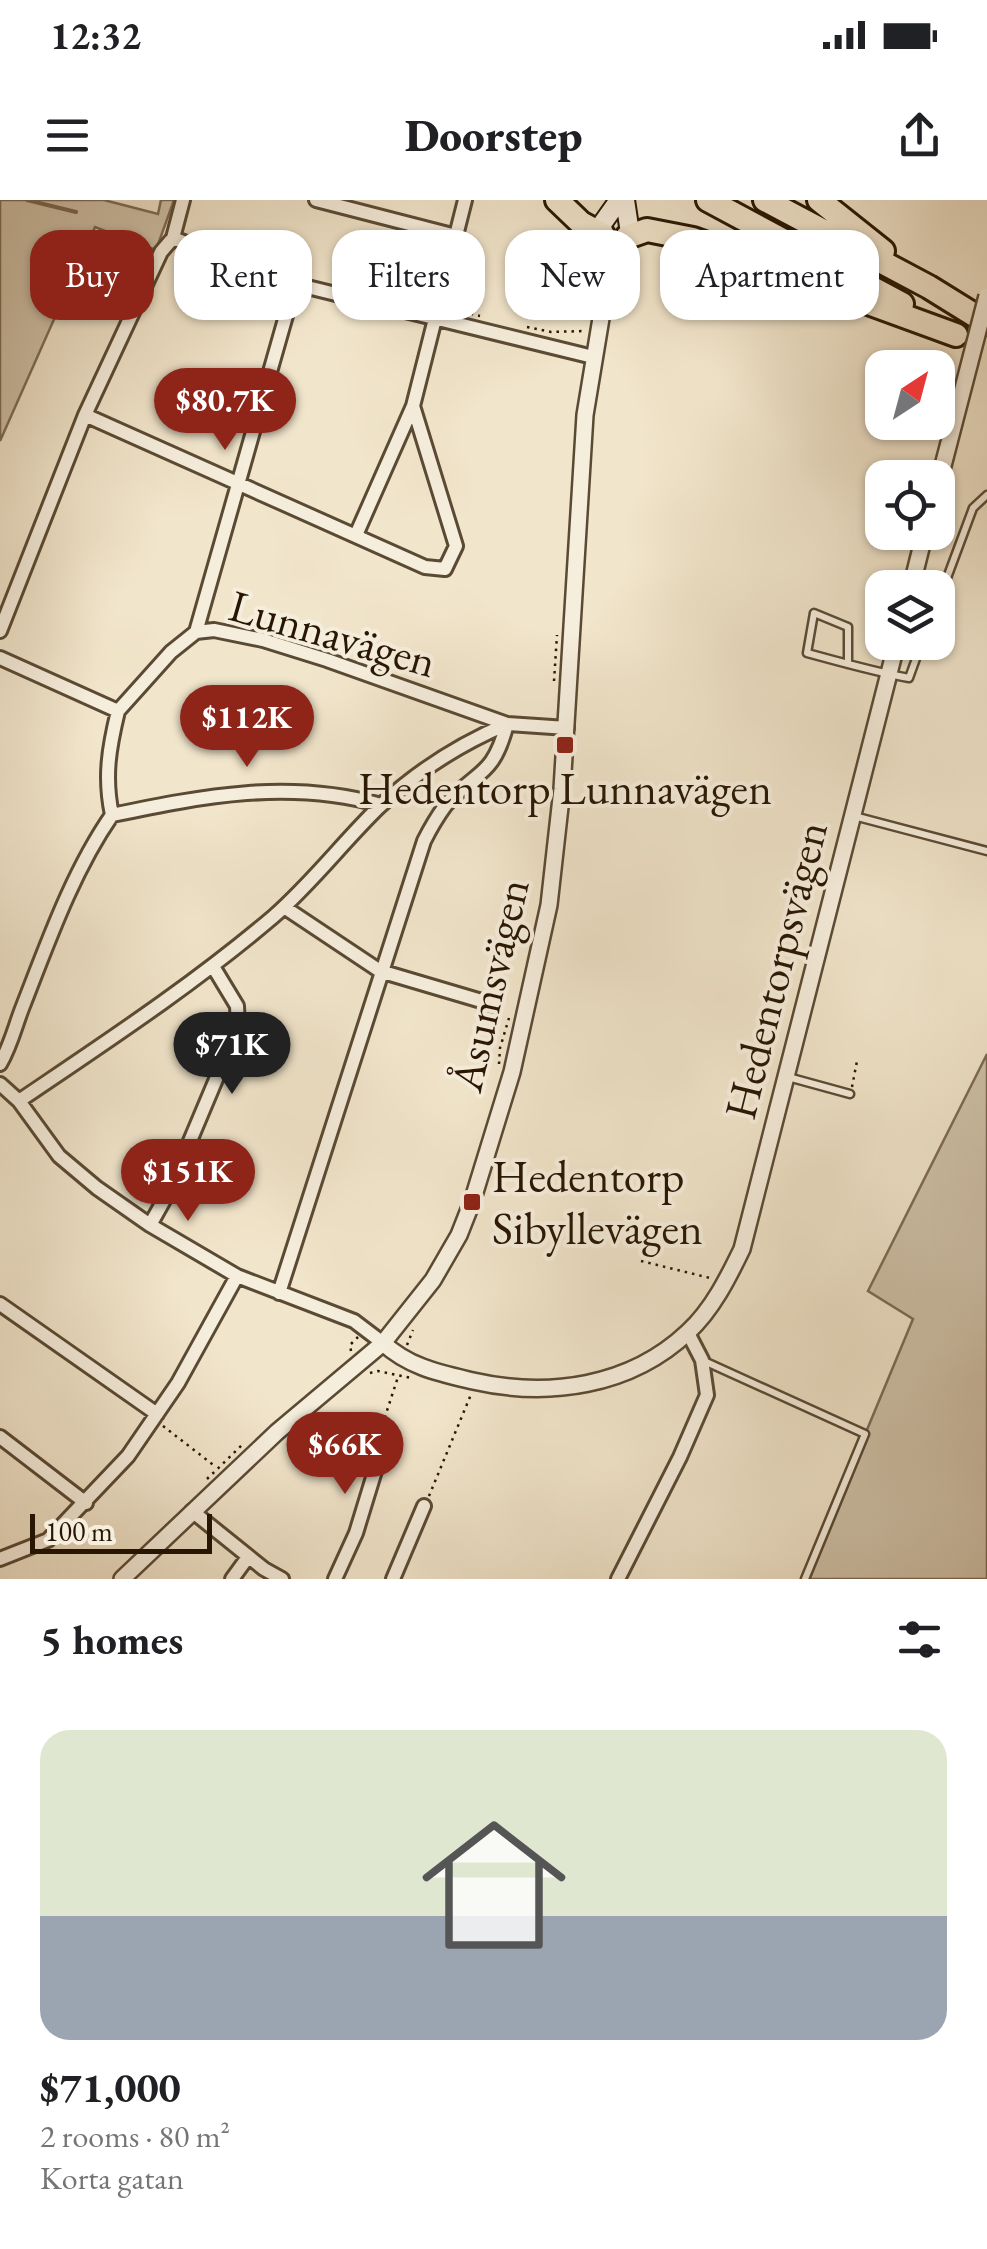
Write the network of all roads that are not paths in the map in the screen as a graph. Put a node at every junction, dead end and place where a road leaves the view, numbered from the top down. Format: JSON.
{"nodes":[{"id":1,"x":182,"y":200,"type":"edge"},
{"id":2,"x":465,"y":200,"type":"edge"},
{"id":3,"x":557,"y":200,"type":"edge"},
{"id":4,"x":622,"y":200,"type":"edge"},
{"id":5,"x":708,"y":200,"type":"edge"},
{"id":6,"x":766,"y":200,"type":"edge"},
{"id":7,"x":819,"y":200,"type":"edge"},
{"id":8,"x":322,"y":201,"type":"edge"},
{"id":9,"x":433,"y":230,"type":"edge"},
{"id":10,"x":458,"y":230,"type":"edge"},
{"id":11,"x":597,"y":230,"type":"edge"},
{"id":12,"x":608,"y":230,"type":"edge"},
{"id":13,"x":627,"y":230,"type":"edge"},
{"id":14,"x":640,"y":232,"type":"edge"},
{"id":15,"x":173,"y":238,"type":"joint"},
{"id":16,"x":930,"y":287,"type":"junction"},
{"id":17,"x":987,"y":296,"type":"edge"},
{"id":18,"x":287,"y":320,"type":"edge"},
{"id":19,"x":435,"y":320,"type":"joint"},
{"id":20,"x":596,"y":320,"type":"edge"},
{"id":21,"x":987,"y":324,"type":"edge"},
{"id":22,"x":956,"y":335,"type":"junction"},
{"id":23,"x":987,"y":354,"type":"edge"},
{"id":24,"x":587,"y":355,"type":"junction"},
{"id":25,"x":414,"y":406,"type":"junction"},
{"id":26,"x":85,"y":415,"type":"junction"},
{"id":27,"x":944,"y":460,"type":"edge"},
{"id":28,"x":239,"y":482,"type":"junction"},
{"id":29,"x":987,"y":496,"type":"edge"},
{"id":30,"x":356,"y":535,"type":"junction"},
{"id":31,"x":950,"y":570,"type":"edge"},
{"id":32,"x":0,"y":631,"type":"edge"},
{"id":33,"x":196,"y":632,"type":"junction"},
{"id":34,"x":0,"y":658,"type":"edge"},
{"id":35,"x":892,"y":660,"type":"edge"},
{"id":36,"x":916,"y":660,"type":"edge"},
{"id":37,"x":848,"y":664,"type":"junction"},
{"id":38,"x":889,"y":674,"type":"junction"},
{"id":39,"x":118,"y":710,"type":"junction"},
{"id":40,"x":508,"y":724,"type":"junction"},
{"id":41,"x":567,"y":728,"type":"junction"},
{"id":42,"x":381,"y":805,"type":"junction"},
{"id":43,"x":112,"y":815,"type":"junction"},
{"id":44,"x":853,"y":816,"type":"junction"},
{"id":45,"x":987,"y":850,"type":"edge"},
{"id":46,"x":284,"y":907,"type":"junction"},
{"id":47,"x":214,"y":968,"type":"junction"},
{"id":48,"x":380,"y":971,"type":"junction"},
{"id":49,"x":496,"y":1005,"type":"dead end"},
{"id":50,"x":0,"y":1064,"type":"edge"},
{"id":51,"x":786,"y":1076,"type":"junction"},
{"id":52,"x":1,"y":1088,"type":"edge"},
{"id":53,"x":850,"y":1094,"type":"road end"},
{"id":54,"x":19,"y":1101,"type":"junction"},
{"id":55,"x":150,"y":1225,"type":"junction"},
{"id":56,"x":237,"y":1276,"type":"junction"},
{"id":57,"x":279,"y":1293,"type":"junction"},
{"id":58,"x":0,"y":1304,"type":"edge"},
{"id":59,"x":688,"y":1332,"type":"junction"},
{"id":60,"x":383,"y":1343,"type":"junction"},
{"id":61,"x":702,"y":1360,"type":"junction"},
{"id":62,"x":155,"y":1416,"type":"junction"},
{"id":63,"x":0,"y":1437,"type":"edge"},
{"id":64,"x":389,"y":1440,"type":"dead end"},
{"id":65,"x":86,"y":1503,"type":"junction"},
{"id":66,"x":424,"y":1506,"type":"road end"},
{"id":67,"x":192,"y":1511,"type":"junction"},
{"id":68,"x":248,"y":1557,"type":"junction"},
{"id":69,"x":0,"y":1559,"type":"edge"},
{"id":70,"x":122,"y":1579,"type":"edge"},
{"id":71,"x":232,"y":1579,"type":"edge"},
{"id":72,"x":282,"y":1579,"type":"edge"},
{"id":73,"x":335,"y":1579,"type":"edge"},
{"id":74,"x":392,"y":1579,"type":"edge"},
{"id":75,"x":618,"y":1579,"type":"edge"},
{"id":76,"x":805,"y":1579,"type":"edge"}],
"edges":[{"from":1,"to":15,"type":"street"},
{"from":2,"to":10,"type":"street"},
{"from":3,"to":11,"type":"highway"},
{"from":4,"to":12,"type":"main road"},
{"from":4,"to":13,"type":"main road"},
{"from":5,"to":22,"type":"highway"},
{"from":6,"to":16,"type":"highway"},
{"from":7,"to":16,"type":"highway"},
{"from":8,"to":9,"type":"street"},
{"from":14,"to":22,"type":"highway"},
{"from":15,"to":26,"type":"street"},
{"from":16,"to":21,"type":"highway"},
{"from":17,"to":27,"type":"street","bridge":true},
{"from":18,"to":28,"type":"street"},
{"from":19,"to":24,"type":"street"},
{"from":19,"to":25,"type":"street"},
{"from":20,"to":24,"type":"street","name":"Åsumsvägen"},
{"from":22,"to":23,"type":"highway"},
{"from":24,"to":41,"type":"street","name":"Åsumsvägen"},
{"from":25,"to":30,"type":"street"},
{"from":25,"to":30,"type":"street"},
{"from":26,"to":28,"type":"street"},
{"from":26,"to":32,"type":"street"},
{"from":28,"to":30,"type":"street"},
{"from":28,"to":33,"type":"street"},
{"from":29,"to":31,"type":"lane"},
{"from":33,"to":39,"type":"street","name":"Lunnavägen"},
{"from":33,"to":40,"type":"street","name":"Lunnavägen"},
{"from":34,"to":39,"type":"street"},
{"from":35,"to":38,"type":"street","name":"Hedentorpsvägen"},
{"from":36,"to":38,"type":"lane"},
{"from":37,"to":37,"type":"lane"},
{"from":37,"to":38,"type":"lane"},
{"from":38,"to":44,"type":"street","name":"Hedentorpsvägen"},
{"from":39,"to":43,"type":"street"},
{"from":40,"to":41,"type":"street","name":"Lunnavägen"},
{"from":40,"to":42,"type":"street"},
{"from":40,"to":48,"type":"street"},
{"from":41,"to":60,"type":"street","name":"Åsumsvägen"},
{"from":42,"to":43,"type":"street"},
{"from":42,"to":46,"type":"street"},
{"from":43,"to":50,"type":"street"},
{"from":44,"to":45,"type":"lane"},
{"from":44,"to":51,"type":"street","name":"Hedentorpsvägen"},
{"from":46,"to":47,"type":"street"},
{"from":46,"to":48,"type":"street"},
{"from":47,"to":54,"type":"street"},
{"from":47,"to":55,"type":"street"},
{"from":48,"to":49,"type":"street"},
{"from":48,"to":57,"type":"street"},
{"from":51,"to":53,"type":"lane"},
{"from":51,"to":59,"type":"street","name":"Hedentorpsvägen"},
{"from":52,"to":54,"type":"street"},
{"from":54,"to":55,"type":"street"},
{"from":55,"to":56,"type":"street"},
{"from":56,"to":57,"type":"street"},
{"from":56,"to":62,"type":"street"},
{"from":57,"to":60,"type":"street"},
{"from":58,"to":62,"type":"street"},
{"from":59,"to":60,"type":"street","name":"Hedentorpsvägen"},
{"from":59,"to":61,"type":"street"},
{"from":60,"to":67,"type":"street","name":"Åsumsvägen"},
{"from":61,"to":75,"type":"street"},
{"from":61,"to":76,"type":"lane"},
{"from":62,"to":65,"type":"street"},
{"from":63,"to":65,"type":"street"},
{"from":64,"to":73,"type":"street"},
{"from":65,"to":69,"type":"street"},
{"from":66,"to":74,"type":"street"},
{"from":67,"to":68,"type":"street"},
{"from":67,"to":70,"type":"street","name":"Åsumsvägen"},
{"from":68,"to":71,"type":"street"},
{"from":68,"to":72,"type":"street"}]}
